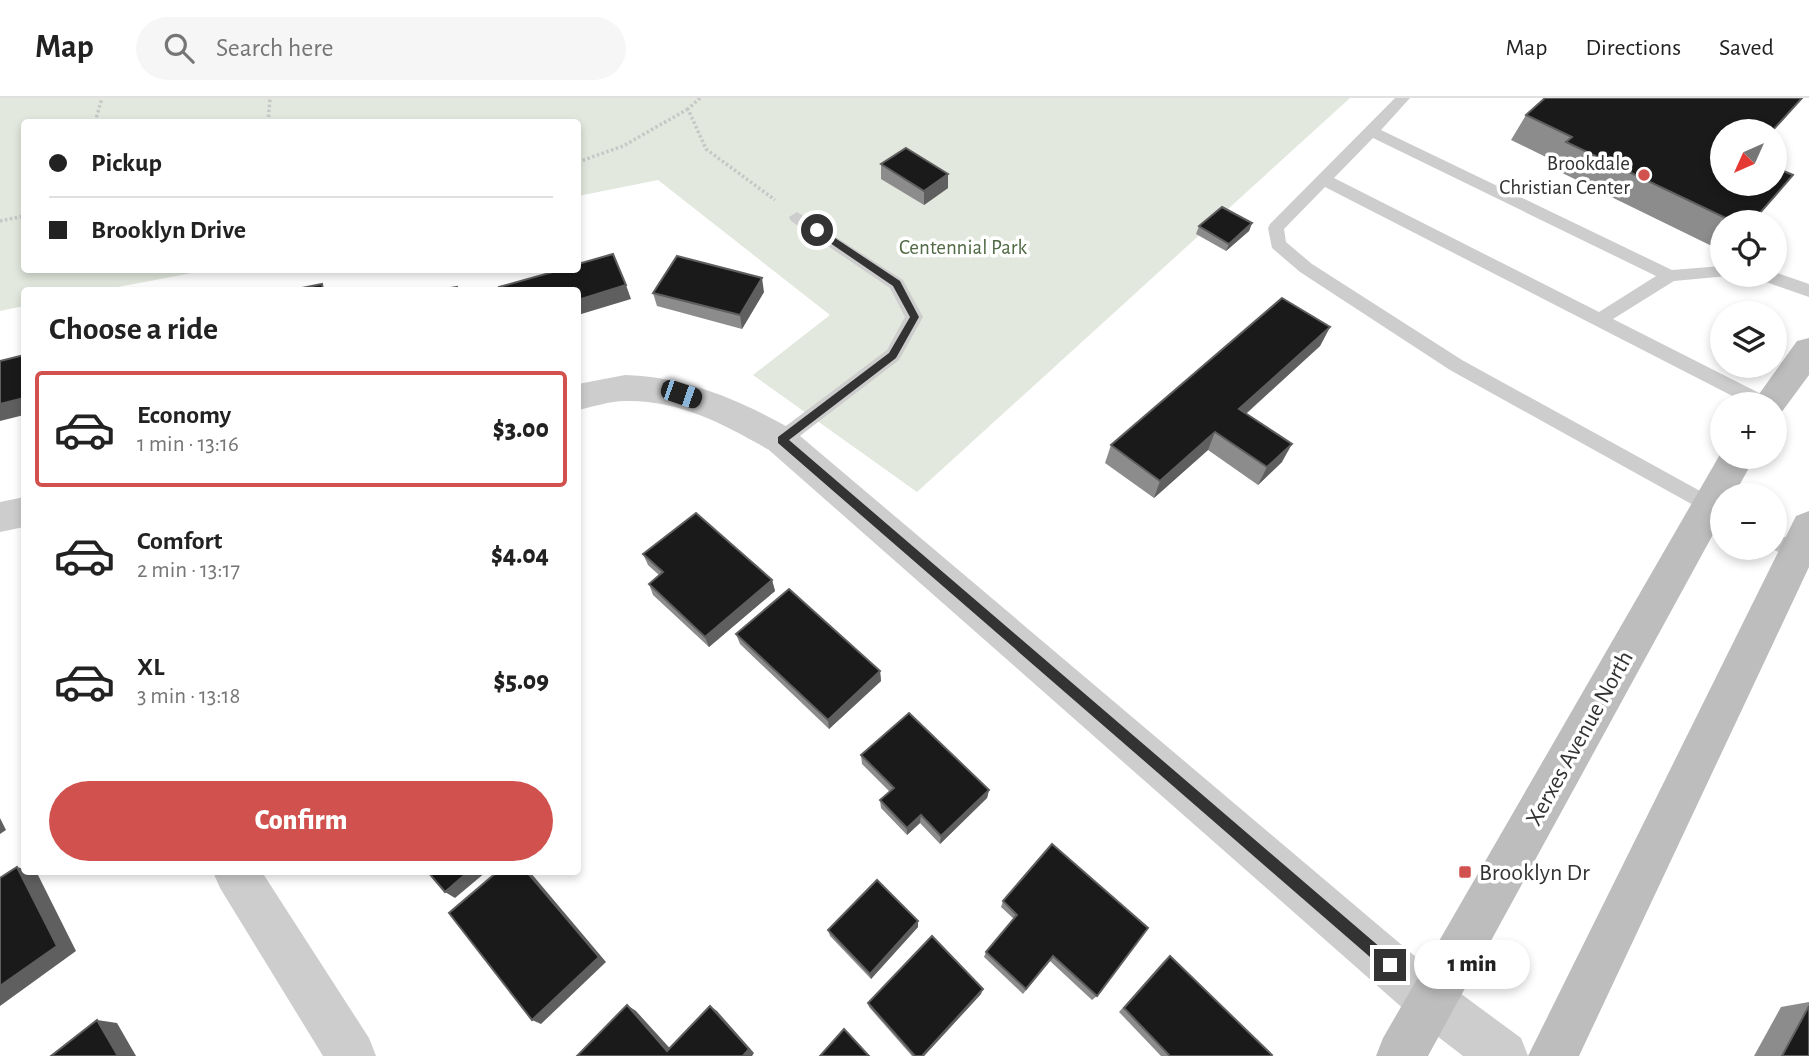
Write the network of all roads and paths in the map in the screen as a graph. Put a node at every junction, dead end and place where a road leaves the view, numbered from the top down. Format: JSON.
{"nodes":[{"id":1,"x":102,"y":98,"type":"edge"},
{"id":2,"x":270,"y":98,"type":"edge"},
{"id":3,"x":700,"y":98,"type":"edge"},
{"id":4,"x":1403,"y":98,"type":"edge"},
{"id":5,"x":688,"y":109,"type":"junction"},
{"id":6,"x":96,"y":119,"type":"edge"},
{"id":7,"x":268,"y":119,"type":"edge"},
{"id":8,"x":1370,"y":130,"type":"junction"},
{"id":9,"x":581,"y":161,"type":"edge"},
{"id":10,"x":1323,"y":179,"type":"junction"},
{"id":11,"x":21,"y":217,"type":"edge"},
{"id":12,"x":797,"y":217,"type":"joint"},
{"id":13,"x":0,"y":221,"type":"edge"},
{"id":14,"x":1710,"y":271,"type":"edge"},
{"id":15,"x":1670,"y":276,"type":"junction"},
{"id":16,"x":1787,"y":283,"type":"edge"},
{"id":17,"x":1809,"y":291,"type":"edge"},
{"id":18,"x":1599,"y":320,"type":"junction"},
{"id":19,"x":1809,"y":350,"type":"edge"},
{"id":20,"x":1743,"y":392,"type":"edge"},
{"id":21,"x":1776,"y":392,"type":"edge"},
{"id":22,"x":581,"y":396,"type":"edge"},
{"id":23,"x":781,"y":440,"type":"junction"},
{"id":24,"x":1710,"y":506,"type":"edge"},
{"id":25,"x":1710,"y":518,"type":"edge"},
{"id":26,"x":1793,"y":539,"type":"edge"},
{"id":27,"x":238,"y":875,"type":"edge"},
{"id":28,"x":1432,"y":1002,"type":"junction"},
{"id":29,"x":351,"y":1056,"type":"edge"},
{"id":30,"x":1401,"y":1056,"type":"edge"},
{"id":31,"x":1503,"y":1056,"type":"edge"},
{"id":32,"x":1553,"y":1056,"type":"edge"}],
"edges":[{"from":1,"to":6,"type":"path"},
{"from":2,"to":7,"type":"path"},
{"from":3,"to":5,"type":"path"},
{"from":4,"to":8,"type":"lane"},
{"from":5,"to":9,"type":"path"},
{"from":5,"to":12,"type":"path"},
{"from":8,"to":10,"type":"lane"},
{"from":8,"to":15,"type":"lane"},
{"from":10,"to":18,"type":"lane"},
{"from":10,"to":24,"type":"lane"},
{"from":11,"to":13,"type":"path"},
{"from":12,"to":23,"type":"lane"},
{"from":14,"to":15,"type":"lane"},
{"from":15,"to":18,"type":"lane"},
{"from":16,"to":17,"type":"lane"},
{"from":18,"to":20,"type":"lane"},
{"from":19,"to":21,"type":"street"},
{"from":22,"to":23,"type":"street"},
{"from":23,"to":28,"type":"street"},
{"from":25,"to":28,"type":"street","name":"Xerxes Avenue North"},
{"from":26,"to":32,"type":"street"},
{"from":27,"to":29,"type":"street"},
{"from":28,"to":30,"type":"street","name":"Xerxes Avenue North"},
{"from":28,"to":31,"type":"street"}]}
